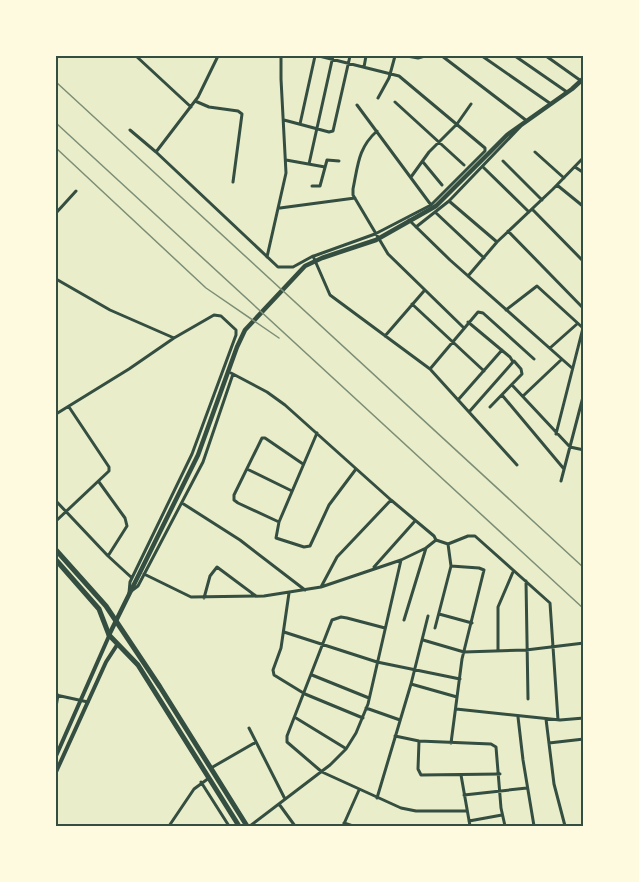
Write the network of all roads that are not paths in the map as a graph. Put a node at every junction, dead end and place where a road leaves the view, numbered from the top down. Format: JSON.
{"nodes":[{"id":1,"x":137,"y":56,"type":"edge"},
{"id":2,"x":218,"y":56,"type":"edge"},
{"id":3,"x":281,"y":56,"type":"edge"},
{"id":4,"x":317,"y":56,"type":"edge"},
{"id":5,"x":350,"y":56,"type":"edge"},
{"id":6,"x":366,"y":56,"type":"edge"},
{"id":7,"x":395,"y":56,"type":"edge"},
{"id":8,"x":407,"y":56,"type":"edge"},
{"id":9,"x":425,"y":56,"type":"edge"},
{"id":10,"x":442,"y":56,"type":"edge"},
{"id":11,"x":482,"y":56,"type":"edge"},
{"id":12,"x":515,"y":56,"type":"edge"},
{"id":13,"x":546,"y":56,"type":"edge"},
{"id":14,"x":333,"y":57,"type":"edge"},
{"id":15,"x":349,"y":63,"type":"junction"},
{"id":16,"x":364,"y":67,"type":"junction"},
{"id":17,"x":390,"y":73,"type":"junction"},
{"id":18,"x":583,"y":80,"type":"edge"},
{"id":19,"x":567,"y":92,"type":"junction"},
{"id":20,"x":378,"y":98,"type":"dead end"},
{"id":21,"x":195,"y":101,"type":"junction"},
{"id":22,"x":394,"y":102,"type":"dead end"},
{"id":23,"x":471,"y":104,"type":"dead end"},
{"id":24,"x":551,"y":104,"type":"junction"},
{"id":25,"x":357,"y":105,"type":"dead end"},
{"id":26,"x":191,"y":106,"type":"junction"},
{"id":27,"x":284,"y":120,"type":"junction"},
{"id":28,"x":527,"y":121,"type":"junction"},
{"id":29,"x":300,"y":124,"type":"junction"},
{"id":30,"x":457,"y":124,"type":"junction"},
{"id":31,"x":520,"y":125,"type":"junction"},
{"id":32,"x":317,"y":129,"type":"junction"},
{"id":33,"x":130,"y":130,"type":"dead end"},
{"id":34,"x":377,"y":131,"type":"junction"},
{"id":35,"x":438,"y":141,"type":"junction"},
{"id":36,"x":156,"y":152,"type":"junction"},
{"id":37,"x":535,"y":152,"type":"dead end"},
{"id":38,"x":584,"y":157,"type":"edge"},
{"id":39,"x":286,"y":160,"type":"junction"},
{"id":40,"x":339,"y":161,"type":"dead end"},
{"id":41,"x":502,"y":161,"type":"dead end"},
{"id":42,"x":423,"y":162,"type":"junction"},
{"id":43,"x":309,"y":164,"type":"junction"},
{"id":44,"x":464,"y":165,"type":"dead end"},
{"id":45,"x":325,"y":167,"type":"junction"},
{"id":46,"x":482,"y":167,"type":"junction"},
{"id":47,"x":575,"y":167,"type":"junction"},
{"id":48,"x":584,"y":173,"type":"edge"},
{"id":49,"x":411,"y":177,"type":"junction"},
{"id":50,"x":564,"y":178,"type":"junction"},
{"id":51,"x":233,"y":182,"type":"dead end"},
{"id":52,"x":442,"y":185,"type":"dead end"},
{"id":53,"x":557,"y":185,"type":"junction"},
{"id":54,"x":312,"y":186,"type":"dead end"},
{"id":55,"x":76,"y":191,"type":"dead end"},
{"id":56,"x":355,"y":198,"type":"junction"},
{"id":57,"x":542,"y":200,"type":"junction"},
{"id":58,"x":449,"y":201,"type":"junction"},
{"id":59,"x":434,"y":207,"type":"junction"},
{"id":60,"x":584,"y":207,"type":"edge"},
{"id":61,"x":279,"y":208,"type":"junction"},
{"id":62,"x":531,"y":210,"type":"junction"},
{"id":63,"x":56,"y":213,"type":"edge"},
{"id":64,"x":407,"y":218,"type":"junction"},
{"id":65,"x":416,"y":227,"type":"junction"},
{"id":66,"x":508,"y":231,"type":"junction"},
{"id":67,"x":375,"y":234,"type":"junction"},
{"id":68,"x":497,"y":242,"type":"junction"},
{"id":69,"x":56,"y":245,"type":"edge"},
{"id":70,"x":56,"y":254,"type":"edge"},
{"id":71,"x":313,"y":256,"type":"junction"},
{"id":72,"x":267,"y":257,"type":"junction"},
{"id":73,"x":484,"y":258,"type":"junction"},
{"id":74,"x":584,"y":262,"type":"edge"},
{"id":75,"x":468,"y":276,"type":"junction"},
{"id":76,"x":56,"y":279,"type":"edge"},
{"id":77,"x":424,"y":291,"type":"junction"},
{"id":78,"x":412,"y":304,"type":"junction"},
{"id":79,"x":584,"y":309,"type":"edge"},
{"id":80,"x":506,"y":310,"type":"junction"},
{"id":81,"x":468,"y":322,"type":"junction"},
{"id":82,"x":577,"y":324,"type":"junction"},
{"id":83,"x":583,"y":326,"type":"edge"},
{"id":84,"x":464,"y":328,"type":"junction"},
{"id":85,"x":385,"y":336,"type":"junction"},
{"id":86,"x":174,"y":338,"type":"junction"},
{"id":87,"x":452,"y":342,"type":"junction"},
{"id":88,"x":550,"y":348,"type":"junction"},
{"id":89,"x":502,"y":350,"type":"junction"},
{"id":90,"x":534,"y":359,"type":"dead end"},
{"id":91,"x":561,"y":359,"type":"junction"},
{"id":92,"x":513,"y":360,"type":"junction"},
{"id":93,"x":572,"y":368,"type":"junction"},
{"id":94,"x":430,"y":369,"type":"junction"},
{"id":95,"x":224,"y":370,"type":"junction"},
{"id":96,"x":484,"y":371,"type":"junction"},
{"id":97,"x":233,"y":374,"type":"junction"},
{"id":98,"x":512,"y":385,"type":"junction"},
{"id":99,"x":584,"y":393,"type":"edge"},
{"id":100,"x":502,"y":395,"type":"junction"},
{"id":101,"x":523,"y":396,"type":"junction"},
{"id":102,"x":458,"y":400,"type":"junction"},
{"id":103,"x":69,"y":407,"type":"junction"},
{"id":104,"x":490,"y":407,"type":"dead end"},
{"id":105,"x":469,"y":412,"type":"junction"},
{"id":106,"x":56,"y":414,"type":"edge"},
{"id":107,"x":317,"y":433,"type":"junction"},
{"id":108,"x":556,"y":434,"type":"junction"},
{"id":109,"x":570,"y":447,"type":"junction"},
{"id":110,"x":584,"y":450,"type":"edge"},
{"id":111,"x":303,"y":464,"type":"junction"},
{"id":112,"x":517,"y":465,"type":"dead end"},
{"id":113,"x":247,"y":469,"type":"junction"},
{"id":114,"x":356,"y":469,"type":"junction"},
{"id":115,"x":564,"y":469,"type":"junction"},
{"id":116,"x":561,"y":481,"type":"dead end"},
{"id":117,"x":99,"y":482,"type":"junction"},
{"id":118,"x":292,"y":491,"type":"junction"},
{"id":119,"x":390,"y":500,"type":"junction"},
{"id":120,"x":56,"y":501,"type":"edge"},
{"id":121,"x":182,"y":503,"type":"junction"},
{"id":122,"x":66,"y":513,"type":"junction"},
{"id":123,"x":56,"y":521,"type":"edge"},
{"id":124,"x":416,"y":521,"type":"junction"},
{"id":125,"x":279,"y":522,"type":"junction"},
{"id":126,"x":436,"y":540,"type":"junction"},
{"id":127,"x":448,"y":544,"type":"junction"},
{"id":128,"x":426,"y":548,"type":"junction"},
{"id":129,"x":56,"y":550,"type":"edge"},
{"id":130,"x":108,"y":556,"type":"junction"},
{"id":131,"x":56,"y":560,"type":"edge"},
{"id":132,"x":401,"y":560,"type":"junction"},
{"id":133,"x":451,"y":566,"type":"junction"},
{"id":134,"x":372,"y":568,"type":"junction"},
{"id":135,"x":514,"y":572,"type":"junction"},
{"id":136,"x":144,"y":574,"type":"junction"},
{"id":137,"x":132,"y":578,"type":"junction"},
{"id":138,"x":526,"y":581,"type":"junction"},
{"id":139,"x":321,"y":587,"type":"junction"},
{"id":140,"x":305,"y":590,"type":"junction"},
{"id":141,"x":129,"y":593,"type":"junction"},
{"id":142,"x":289,"y":593,"type":"junction"},
{"id":143,"x":257,"y":597,"type":"junction"},
{"id":144,"x":204,"y":598,"type":"junction"},
{"id":145,"x":439,"y":614,"type":"junction"},
{"id":146,"x":429,"y":616,"type":"dead end"},
{"id":147,"x":115,"y":620,"type":"junction"},
{"id":148,"x":404,"y":620,"type":"dead end"},
{"id":149,"x":472,"y":623,"type":"junction"},
{"id":150,"x":385,"y":628,"type":"junction"},
{"id":151,"x":435,"y":628,"type":"dead end"},
{"id":152,"x":284,"y":632,"type":"junction"},
{"id":153,"x":109,"y":635,"type":"junction"},
{"id":154,"x":423,"y":640,"type":"junction"},
{"id":155,"x":584,"y":643,"type":"edge"},
{"id":156,"x":322,"y":644,"type":"junction"},
{"id":157,"x":117,"y":645,"type":"junction"},
{"id":158,"x":553,"y":647,"type":"junction"},
{"id":159,"x":526,"y":650,"type":"junction"},
{"id":160,"x":498,"y":651,"type":"junction"},
{"id":161,"x":464,"y":652,"type":"junction"},
{"id":162,"x":377,"y":662,"type":"junction"},
{"id":163,"x":415,"y":670,"type":"junction"},
{"id":164,"x":312,"y":675,"type":"junction"},
{"id":165,"x":460,"y":679,"type":"junction"},
{"id":166,"x":411,"y":684,"type":"junction"},
{"id":167,"x":305,"y":694,"type":"junction"},
{"id":168,"x":57,"y":695,"type":"edge"},
{"id":169,"x":457,"y":697,"type":"junction"},
{"id":170,"x":369,"y":698,"type":"junction"},
{"id":171,"x":528,"y":699,"type":"dead end"},
{"id":172,"x":81,"y":700,"type":"junction"},
{"id":173,"x":88,"y":702,"type":"junction"},
{"id":174,"x":56,"y":707,"type":"edge"},
{"id":175,"x":366,"y":708,"type":"junction"},
{"id":176,"x":456,"y":709,"type":"junction"},
{"id":177,"x":518,"y":717,"type":"junction"},
{"id":178,"x":296,"y":718,"type":"junction"},
{"id":179,"x":363,"y":718,"type":"junction"},
{"id":180,"x":584,"y":718,"type":"edge"},
{"id":181,"x":546,"y":719,"type":"junction"},
{"id":182,"x":400,"y":720,"type":"junction"},
{"id":183,"x":558,"y":720,"type":"junction"},
{"id":184,"x":249,"y":728,"type":"dead end"},
{"id":185,"x":395,"y":736,"type":"junction"},
{"id":186,"x":584,"y":740,"type":"edge"},
{"id":187,"x":418,"y":741,"type":"junction"},
{"id":188,"x":256,"y":742,"type":"junction"},
{"id":189,"x":451,"y":743,"type":"junction"},
{"id":190,"x":549,"y":743,"type":"junction"},
{"id":191,"x":346,"y":749,"type":"junction"},
{"id":192,"x":56,"y":756,"type":"edge"},
{"id":193,"x":211,"y":768,"type":"junction"},
{"id":194,"x":56,"y":772,"type":"edge"},
{"id":195,"x":322,"y":772,"type":"junction"},
{"id":196,"x":500,"y":774,"type":"junction"},
{"id":197,"x":461,"y":775,"type":"junction"},
{"id":198,"x":216,"y":776,"type":"junction"},
{"id":199,"x":208,"y":778,"type":"junction"},
{"id":200,"x":201,"y":782,"type":"junction"},
{"id":201,"x":527,"y":788,"type":"junction"},
{"id":202,"x":359,"y":790,"type":"junction"},
{"id":203,"x":500,"y":791,"type":"junction"},
{"id":204,"x":464,"y":795,"type":"junction"},
{"id":205,"x":376,"y":798,"type":"junction"},
{"id":206,"x":285,"y":800,"type":"junction"},
{"id":207,"x":279,"y":804,"type":"junction"},
{"id":208,"x":467,"y":811,"type":"junction"},
{"id":209,"x":502,"y":814,"type":"junction"},
{"id":210,"x":469,"y":821,"type":"junction"},
{"id":211,"x":343,"y":825,"type":"edge"},
{"id":212,"x":169,"y":826,"type":"edge"},
{"id":213,"x":229,"y":826,"type":"edge"},
{"id":214,"x":239,"y":826,"type":"edge"},
{"id":215,"x":248,"y":826,"type":"edge"},
{"id":216,"x":295,"y":826,"type":"edge"},
{"id":217,"x":352,"y":826,"type":"edge"},
{"id":218,"x":470,"y":826,"type":"edge"},
{"id":219,"x":506,"y":826,"type":"edge"},
{"id":220,"x":534,"y":826,"type":"edge"},
{"id":221,"x":566,"y":826,"type":"edge"}],
"edges":[{"from":1,"to":26,"type":"street"},
{"from":2,"to":21,"type":"street"},
{"from":3,"to":27,"type":"street"},
{"from":4,"to":14,"type":"street"},
{"from":4,"to":29,"type":"street"},
{"from":5,"to":15,"type":"street"},
{"from":6,"to":16,"type":"street"},
{"from":7,"to":17,"type":"street"},
{"from":8,"to":9,"type":"street"},
{"from":10,"to":28,"type":"street"},
{"from":11,"to":24,"type":"street"},
{"from":12,"to":19,"type":"street"},
{"from":13,"to":18,"type":"street"},
{"from":14,"to":15,"type":"street"},
{"from":14,"to":32,"type":"street"},
{"from":15,"to":16,"type":"street"},
{"from":15,"to":32,"type":"street"},
{"from":16,"to":17,"type":"street"},
{"from":17,"to":20,"type":"street"},
{"from":17,"to":30,"type":"street"},
{"from":18,"to":19,"type":"main road"},
{"from":19,"to":24,"type":"main road"},
{"from":21,"to":26,"type":"street"},
{"from":21,"to":51,"type":"street"},
{"from":22,"to":35,"type":"street"},
{"from":23,"to":30,"type":"street"},
{"from":24,"to":28,"type":"main road"},
{"from":25,"to":34,"type":"street"},
{"from":26,"to":36,"type":"street"},
{"from":27,"to":29,"type":"street"},
{"from":27,"to":39,"type":"street"},
{"from":28,"to":31,"type":"main road"},
{"from":29,"to":32,"type":"street"},
{"from":30,"to":35,"type":"street"},
{"from":30,"to":59,"type":"street"},
{"from":31,"to":46,"type":"street"},
{"from":31,"to":59,"type":"main road"},
{"from":32,"to":43,"type":"street"},
{"from":33,"to":36,"type":"street"},
{"from":34,"to":49,"type":"street"},
{"from":34,"to":56,"type":"street"},
{"from":35,"to":42,"type":"street"},
{"from":35,"to":44,"type":"street"},
{"from":36,"to":72,"type":"street"},
{"from":37,"to":50,"type":"street"},
{"from":38,"to":47,"type":"street"},
{"from":39,"to":43,"type":"street"},
{"from":39,"to":61,"type":"street"},
{"from":40,"to":45,"type":"street"},
{"from":41,"to":57,"type":"street"},
{"from":42,"to":49,"type":"street"},
{"from":42,"to":52,"type":"street"},
{"from":43,"to":45,"type":"street"},
{"from":45,"to":54,"type":"street"},
{"from":46,"to":58,"type":"street"},
{"from":46,"to":62,"type":"street"},
{"from":47,"to":48,"type":"street"},
{"from":47,"to":50,"type":"street"},
{"from":49,"to":59,"type":"street"},
{"from":50,"to":53,"type":"street"},
{"from":53,"to":57,"type":"street"},
{"from":53,"to":60,"type":"street"},
{"from":55,"to":63,"type":"street"},
{"from":56,"to":61,"type":"street"},
{"from":56,"to":67,"type":"street"},
{"from":57,"to":62,"type":"street"},
{"from":58,"to":59,"type":"street"},
{"from":58,"to":68,"type":"street"},
{"from":59,"to":64,"type":"street"},
{"from":59,"to":65,"type":"street"},
{"from":59,"to":73,"type":"street"},
{"from":59,"to":141,"type":"main road"},
{"from":61,"to":72,"type":"street"},
{"from":62,"to":66,"type":"street"},
{"from":62,"to":74,"type":"street"},
{"from":64,"to":65,"type":"street"},
{"from":64,"to":67,"type":"street"},
{"from":65,"to":75,"type":"street"},
{"from":66,"to":68,"type":"street"},
{"from":66,"to":79,"type":"street"},
{"from":67,"to":71,"type":"street"},
{"from":67,"to":77,"type":"street"},
{"from":68,"to":73,"type":"street"},
{"from":69,"to":70,"type":"street"},
{"from":71,"to":72,"type":"street"},
{"from":71,"to":85,"type":"street"},
{"from":73,"to":75,"type":"street"},
{"from":75,"to":80,"type":"street"},
{"from":76,"to":86,"type":"street"},
{"from":77,"to":78,"type":"street"},
{"from":77,"to":84,"type":"street"},
{"from":78,"to":85,"type":"street"},
{"from":78,"to":87,"type":"street"},
{"from":80,"to":82,"type":"street"},
{"from":80,"to":88,"type":"street"},
{"from":81,"to":84,"type":"street"},
{"from":81,"to":89,"type":"street"},
{"from":81,"to":90,"type":"street"},
{"from":82,"to":83,"type":"street"},
{"from":82,"to":88,"type":"street"},
{"from":83,"to":93,"type":"street"},
{"from":84,"to":87,"type":"street"},
{"from":85,"to":94,"type":"street"},
{"from":86,"to":95,"type":"street"},
{"from":86,"to":103,"type":"street"},
{"from":87,"to":94,"type":"street"},
{"from":87,"to":96,"type":"street"},
{"from":88,"to":91,"type":"street"},
{"from":89,"to":92,"type":"street"},
{"from":89,"to":96,"type":"street"},
{"from":91,"to":93,"type":"street"},
{"from":91,"to":101,"type":"street"},
{"from":92,"to":98,"type":"street"},
{"from":92,"to":105,"type":"street"},
{"from":93,"to":108,"type":"street"},
{"from":94,"to":102,"type":"street"},
{"from":95,"to":97,"type":"street"},
{"from":95,"to":137,"type":"street"},
{"from":96,"to":102,"type":"street"},
{"from":97,"to":107,"type":"street"},
{"from":97,"to":121,"type":"street"},
{"from":98,"to":100,"type":"street"},
{"from":98,"to":101,"type":"street"},
{"from":99,"to":109,"type":"street"},
{"from":100,"to":104,"type":"street"},
{"from":100,"to":115,"type":"street"},
{"from":101,"to":108,"type":"street"},
{"from":102,"to":105,"type":"street"},
{"from":103,"to":106,"type":"street"},
{"from":103,"to":117,"type":"street"},
{"from":105,"to":112,"type":"street"},
{"from":107,"to":111,"type":"street"},
{"from":107,"to":114,"type":"street"},
{"from":108,"to":109,"type":"street"},
{"from":109,"to":110,"type":"street"},
{"from":109,"to":115,"type":"street"},
{"from":111,"to":113,"type":"street"},
{"from":111,"to":118,"type":"street"},
{"from":113,"to":118,"type":"street"},
{"from":113,"to":125,"type":"street"},
{"from":114,"to":119,"type":"street"},
{"from":114,"to":125,"type":"street"},
{"from":115,"to":116,"type":"street"},
{"from":117,"to":122,"type":"street"},
{"from":117,"to":130,"type":"street"},
{"from":118,"to":125,"type":"street"},
{"from":119,"to":124,"type":"street"},
{"from":119,"to":139,"type":"street"},
{"from":120,"to":122,"type":"street"},
{"from":121,"to":136,"type":"street"},
{"from":121,"to":140,"type":"street"},
{"from":122,"to":123,"type":"street"},
{"from":122,"to":130,"type":"street"},
{"from":124,"to":126,"type":"street"},
{"from":124,"to":134,"type":"street"},
{"from":126,"to":127,"type":"street"},
{"from":126,"to":128,"type":"street"},
{"from":127,"to":133,"type":"street"},
{"from":127,"to":135,"type":"street"},
{"from":128,"to":132,"type":"street"},
{"from":128,"to":148,"type":"street"},
{"from":129,"to":147,"type":"main road"},
{"from":130,"to":137,"type":"street"},
{"from":131,"to":153,"type":"main road"},
{"from":132,"to":134,"type":"street"},
{"from":132,"to":150,"type":"street"},
{"from":133,"to":145,"type":"street"},
{"from":133,"to":149,"type":"street"},
{"from":134,"to":139,"type":"street"},
{"from":135,"to":138,"type":"street"},
{"from":135,"to":160,"type":"street"},
{"from":136,"to":141,"type":"street"},
{"from":136,"to":144,"type":"street"},
{"from":137,"to":141,"type":"street"},
{"from":138,"to":158,"type":"street"},
{"from":138,"to":159,"type":"street"},
{"from":139,"to":140,"type":"street"},
{"from":140,"to":142,"type":"street"},
{"from":141,"to":147,"type":"main road"},
{"from":142,"to":143,"type":"street"},
{"from":142,"to":152,"type":"street"},
{"from":143,"to":144,"type":"street"},
{"from":143,"to":144,"type":"street"},
{"from":145,"to":149,"type":"street"},
{"from":145,"to":151,"type":"street"},
{"from":146,"to":154,"type":"street"},
{"from":147,"to":153,"type":"main road"},
{"from":147,"to":193,"type":"main road"},
{"from":149,"to":161,"type":"street"},
{"from":150,"to":156,"type":"street"},
{"from":150,"to":162,"type":"street"},
{"from":152,"to":156,"type":"street"},
{"from":152,"to":167,"type":"street"},
{"from":153,"to":157,"type":"main road"},
{"from":153,"to":172,"type":"street"},
{"from":154,"to":161,"type":"street"},
{"from":154,"to":163,"type":"street"},
{"from":155,"to":158,"type":"street"},
{"from":156,"to":162,"type":"street"},
{"from":156,"to":164,"type":"street"},
{"from":157,"to":173,"type":"street"},
{"from":157,"to":199,"type":"main road"},
{"from":158,"to":159,"type":"street"},
{"from":158,"to":183,"type":"street"},
{"from":159,"to":160,"type":"street"},
{"from":159,"to":171,"type":"street"},
{"from":160,"to":161,"type":"street"},
{"from":161,"to":165,"type":"street"},
{"from":162,"to":163,"type":"street"},
{"from":162,"to":170,"type":"street"},
{"from":163,"to":165,"type":"street"},
{"from":163,"to":166,"type":"street"},
{"from":164,"to":167,"type":"street"},
{"from":164,"to":170,"type":"street"},
{"from":165,"to":169,"type":"street"},
{"from":166,"to":169,"type":"street"},
{"from":166,"to":182,"type":"street"},
{"from":167,"to":178,"type":"street"},
{"from":167,"to":179,"type":"street"},
{"from":168,"to":172,"type":"street"},
{"from":168,"to":174,"type":"street"},
{"from":169,"to":176,"type":"street"},
{"from":170,"to":175,"type":"street"},
{"from":172,"to":173,"type":"street"},
{"from":172,"to":192,"type":"street"},
{"from":173,"to":194,"type":"street"},
{"from":175,"to":179,"type":"street"},
{"from":175,"to":182,"type":"street"},
{"from":176,"to":177,"type":"street"},
{"from":176,"to":189,"type":"street"},
{"from":177,"to":181,"type":"street"},
{"from":177,"to":201,"type":"street"},
{"from":178,"to":191,"type":"street"},
{"from":178,"to":195,"type":"street"},
{"from":179,"to":191,"type":"street"},
{"from":180,"to":183,"type":"street"},
{"from":181,"to":183,"type":"street"},
{"from":181,"to":190,"type":"street"},
{"from":182,"to":185,"type":"street"},
{"from":184,"to":188,"type":"street"},
{"from":185,"to":187,"type":"street"},
{"from":185,"to":205,"type":"street"},
{"from":186,"to":190,"type":"street"},
{"from":187,"to":189,"type":"street"},
{"from":187,"to":197,"type":"street"},
{"from":188,"to":193,"type":"street"},
{"from":188,"to":206,"type":"street"},
{"from":189,"to":196,"type":"street"},
{"from":190,"to":221,"type":"street"},
{"from":191,"to":195,"type":"street"},
{"from":193,"to":198,"type":"main road"},
{"from":195,"to":202,"type":"street"},
{"from":195,"to":206,"type":"street"},
{"from":196,"to":197,"type":"street"},
{"from":196,"to":203,"type":"street"},
{"from":197,"to":204,"type":"street"},
{"from":198,"to":199,"type":"street"},
{"from":198,"to":215,"type":"main road"},
{"from":199,"to":200,"type":"street"},
{"from":199,"to":214,"type":"main road"},
{"from":200,"to":212,"type":"street"},
{"from":200,"to":213,"type":"street"},
{"from":201,"to":203,"type":"street"},
{"from":201,"to":220,"type":"street"},
{"from":202,"to":205,"type":"street"},
{"from":202,"to":211,"type":"street"},
{"from":203,"to":204,"type":"street"},
{"from":203,"to":209,"type":"street"},
{"from":204,"to":208,"type":"street"},
{"from":205,"to":208,"type":"street"},
{"from":206,"to":207,"type":"street"},
{"from":207,"to":215,"type":"street"},
{"from":207,"to":216,"type":"street"},
{"from":208,"to":210,"type":"street"},
{"from":209,"to":210,"type":"street"},
{"from":209,"to":219,"type":"street"},
{"from":210,"to":218,"type":"street"},
{"from":211,"to":217,"type":"street"}]}
